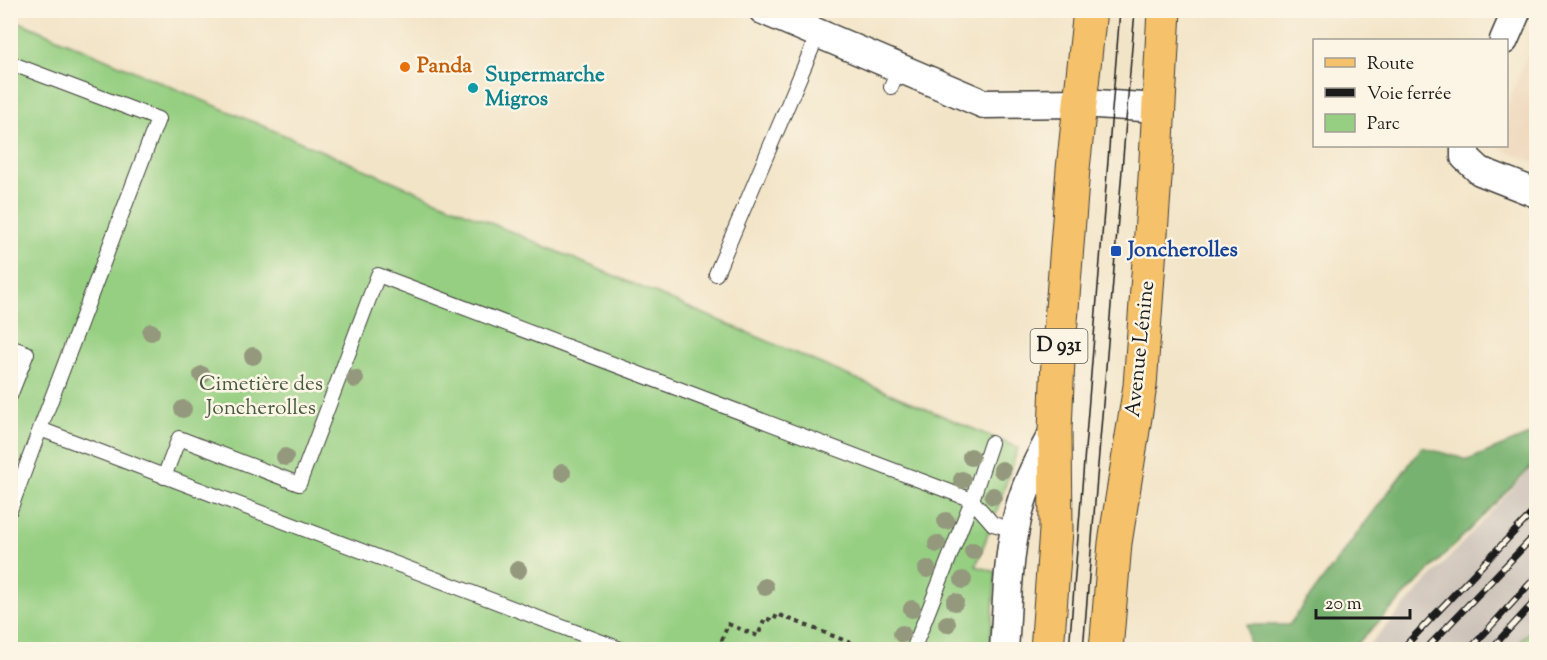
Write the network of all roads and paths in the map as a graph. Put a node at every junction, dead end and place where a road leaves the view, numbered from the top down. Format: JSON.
{"nodes":[{"id":1,"x":763,"y":10,"type":"edge"},
{"id":2,"x":1090,"y":10,"type":"edge"},
{"id":3,"x":1164,"y":10,"type":"edge"},
{"id":4,"x":1517,"y":10,"type":"edge"},
{"id":5,"x":818,"y":34,"type":"junction"},
{"id":6,"x":1504,"y":39,"type":"edge"},
{"id":7,"x":10,"y":63,"type":"edge"},
{"id":8,"x":1081,"y":103,"type":"junction"},
{"id":9,"x":1158,"y":108,"type":"junction"},
{"id":10,"x":1465,"y":151,"type":"edge"},
{"id":11,"x":1536,"y":193,"type":"edge"},
{"id":12,"x":716,"y":274,"type":"dead end"},
{"id":13,"x":10,"y":347,"type":"edge"},
{"id":14,"x":10,"y":396,"type":"edge"},
{"id":15,"x":40,"y":429,"type":"junction"},
{"id":16,"x":1054,"y":430,"type":"junction"},
{"id":17,"x":991,"y":444,"type":"dead end"},
{"id":18,"x":164,"y":477,"type":"junction"},
{"id":19,"x":15,"y":487,"type":"edge"},
{"id":20,"x":972,"y":500,"type":"junction"},
{"id":21,"x":10,"y":510,"type":"edge"},
{"id":22,"x":1014,"y":530,"type":"junction"},
{"id":23,"x":623,"y":650,"type":"edge"},
{"id":24,"x":711,"y":650,"type":"edge"},
{"id":25,"x":869,"y":650,"type":"edge"},
{"id":26,"x":913,"y":650,"type":"edge"},
{"id":27,"x":1004,"y":650,"type":"edge"},
{"id":28,"x":1047,"y":650,"type":"edge"},
{"id":29,"x":1106,"y":650,"type":"edge"}],
"edges":[{"from":1,"to":5,"type":"street"},
{"from":2,"to":8,"type":"main road","number":"D 931"},
{"from":3,"to":9,"type":"main road","name":"Avenue Lénine"},
{"from":4,"to":6,"type":"street"},
{"from":5,"to":8,"type":"street"},
{"from":5,"to":12,"type":"lane"},
{"from":7,"to":15,"type":"lane"},
{"from":8,"to":9,"type":"street"},
{"from":8,"to":16,"type":"main road","number":"D 931"},
{"from":9,"to":29,"type":"main road","name":"Avenue Lénine"},
{"from":10,"to":11,"type":"street"},
{"from":13,"to":14,"type":"lane"},
{"from":15,"to":18,"type":"lane"},
{"from":15,"to":19,"type":"lane"},
{"from":16,"to":22,"type":"street"},
{"from":16,"to":28,"type":"main road","number":"D 931"},
{"from":17,"to":20,"type":"lane"},
{"from":18,"to":20,"type":"lane"},
{"from":18,"to":23,"type":"lane"},
{"from":19,"to":21,"type":"lane"},
{"from":20,"to":22,"type":"lane"},
{"from":20,"to":26,"type":"lane"},
{"from":22,"to":27,"type":"street"},
{"from":24,"to":25,"type":"path"}]}
